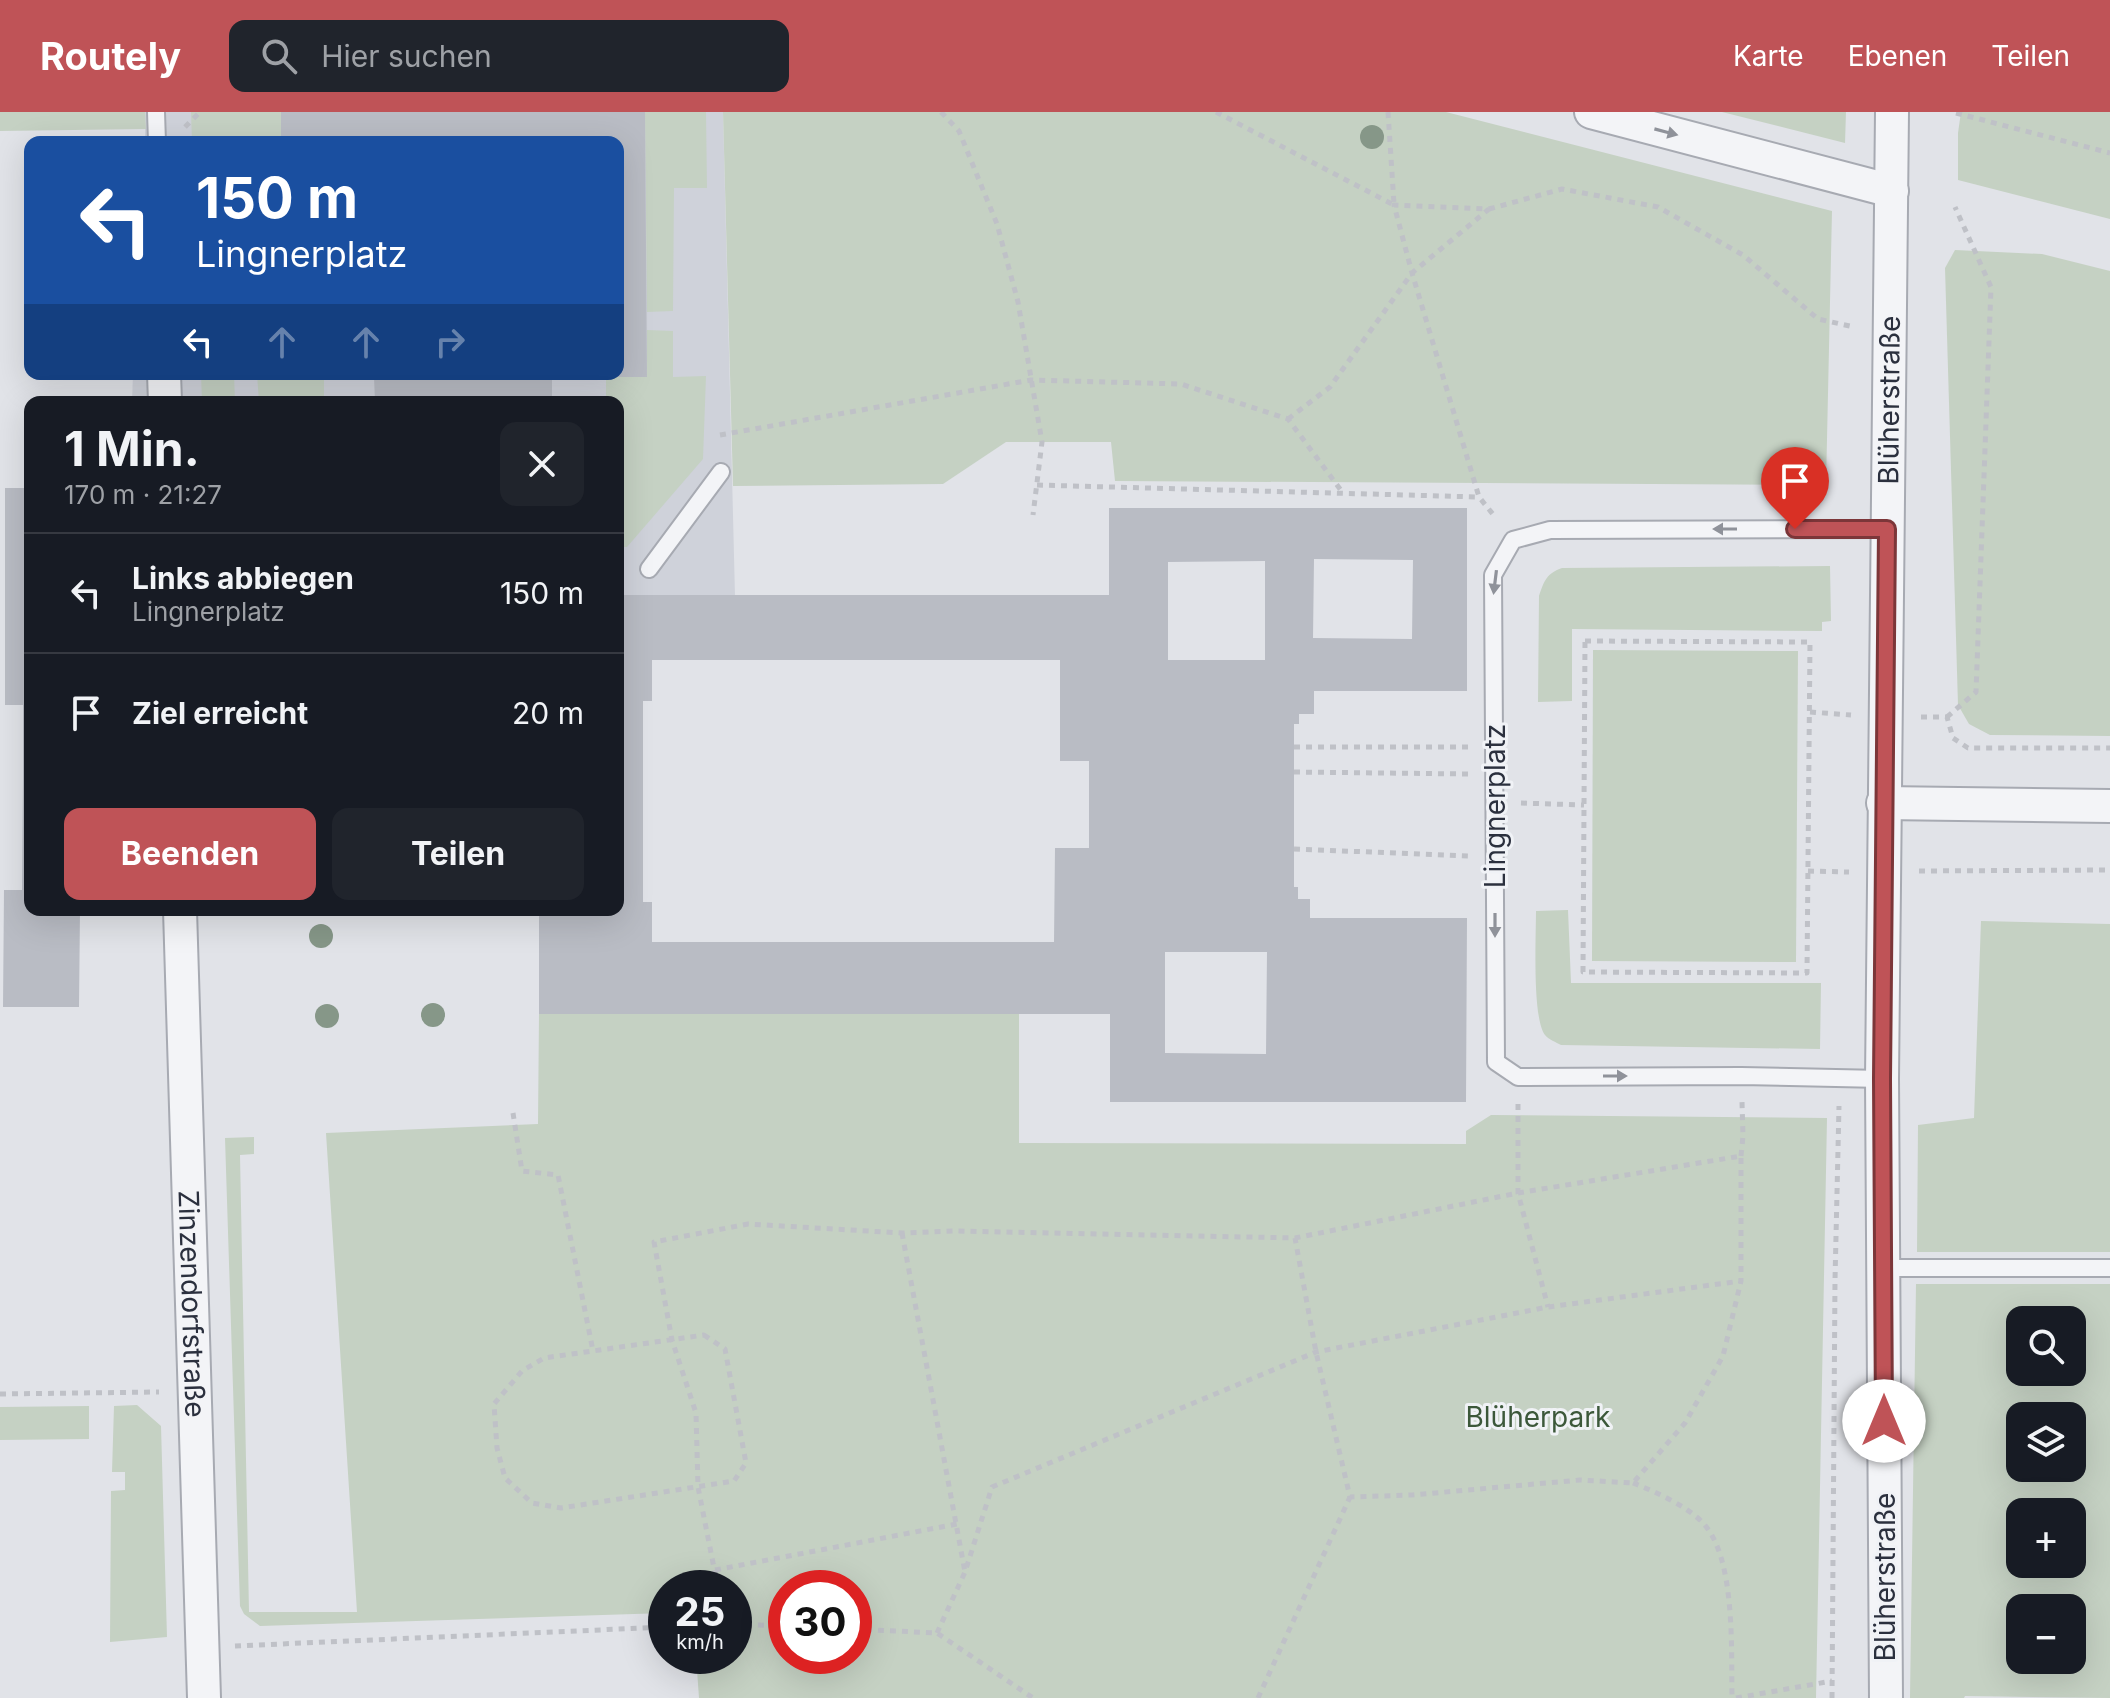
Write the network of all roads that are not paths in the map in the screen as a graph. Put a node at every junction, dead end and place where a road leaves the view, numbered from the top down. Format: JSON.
{"nodes":[{"id":1,"x":156,"y":112,"type":"edge"},
{"id":2,"x":1591,"y":112,"type":"edge"},
{"id":3,"x":1892,"y":112,"type":"edge"},
{"id":4,"x":157,"y":136,"type":"edge"},
{"id":5,"x":1892,"y":191,"type":"junction"},
{"id":6,"x":721,"y":472,"type":"dead end"},
{"id":7,"x":1887,"y":529,"type":"junction"},
{"id":8,"x":649,"y":569,"type":"dead end"},
{"id":9,"x":1883,"y":803,"type":"junction"},
{"id":10,"x":2110,"y":806,"type":"edge"},
{"id":11,"x":180,"y":916,"type":"edge"},
{"id":12,"x":1882,"y":1079,"type":"junction"},
{"id":13,"x":1883,"y":1268,"type":"junction"},
{"id":14,"x":2110,"y":1268,"type":"edge"},
{"id":15,"x":204,"y":1698,"type":"edge"},
{"id":16,"x":1886,"y":1698,"type":"edge"}],
"edges":[{"from":1,"to":4,"type":"lane"},
{"from":2,"to":5,"type":"street","one_way":true},
{"from":3,"to":5,"type":"street","name":"Blüherstraße"},
{"from":5,"to":7,"type":"street","name":"Blüherstraße"},
{"from":6,"to":8,"type":"lane"},
{"from":7,"to":9,"type":"street","name":"Blüherstraße"},
{"from":7,"to":12,"type":"lane","name":"Lingnerplatz","one_way":true},
{"from":9,"to":10,"type":"street"},
{"from":9,"to":12,"type":"street","name":"Blüherstraße"},
{"from":11,"to":15,"type":"street","name":"Zinzendorfstraße"},
{"from":12,"to":13,"type":"street","name":"Blüherstraße"},
{"from":13,"to":14,"type":"lane"},
{"from":13,"to":16,"type":"street","name":"Blüherstraße"}]}
